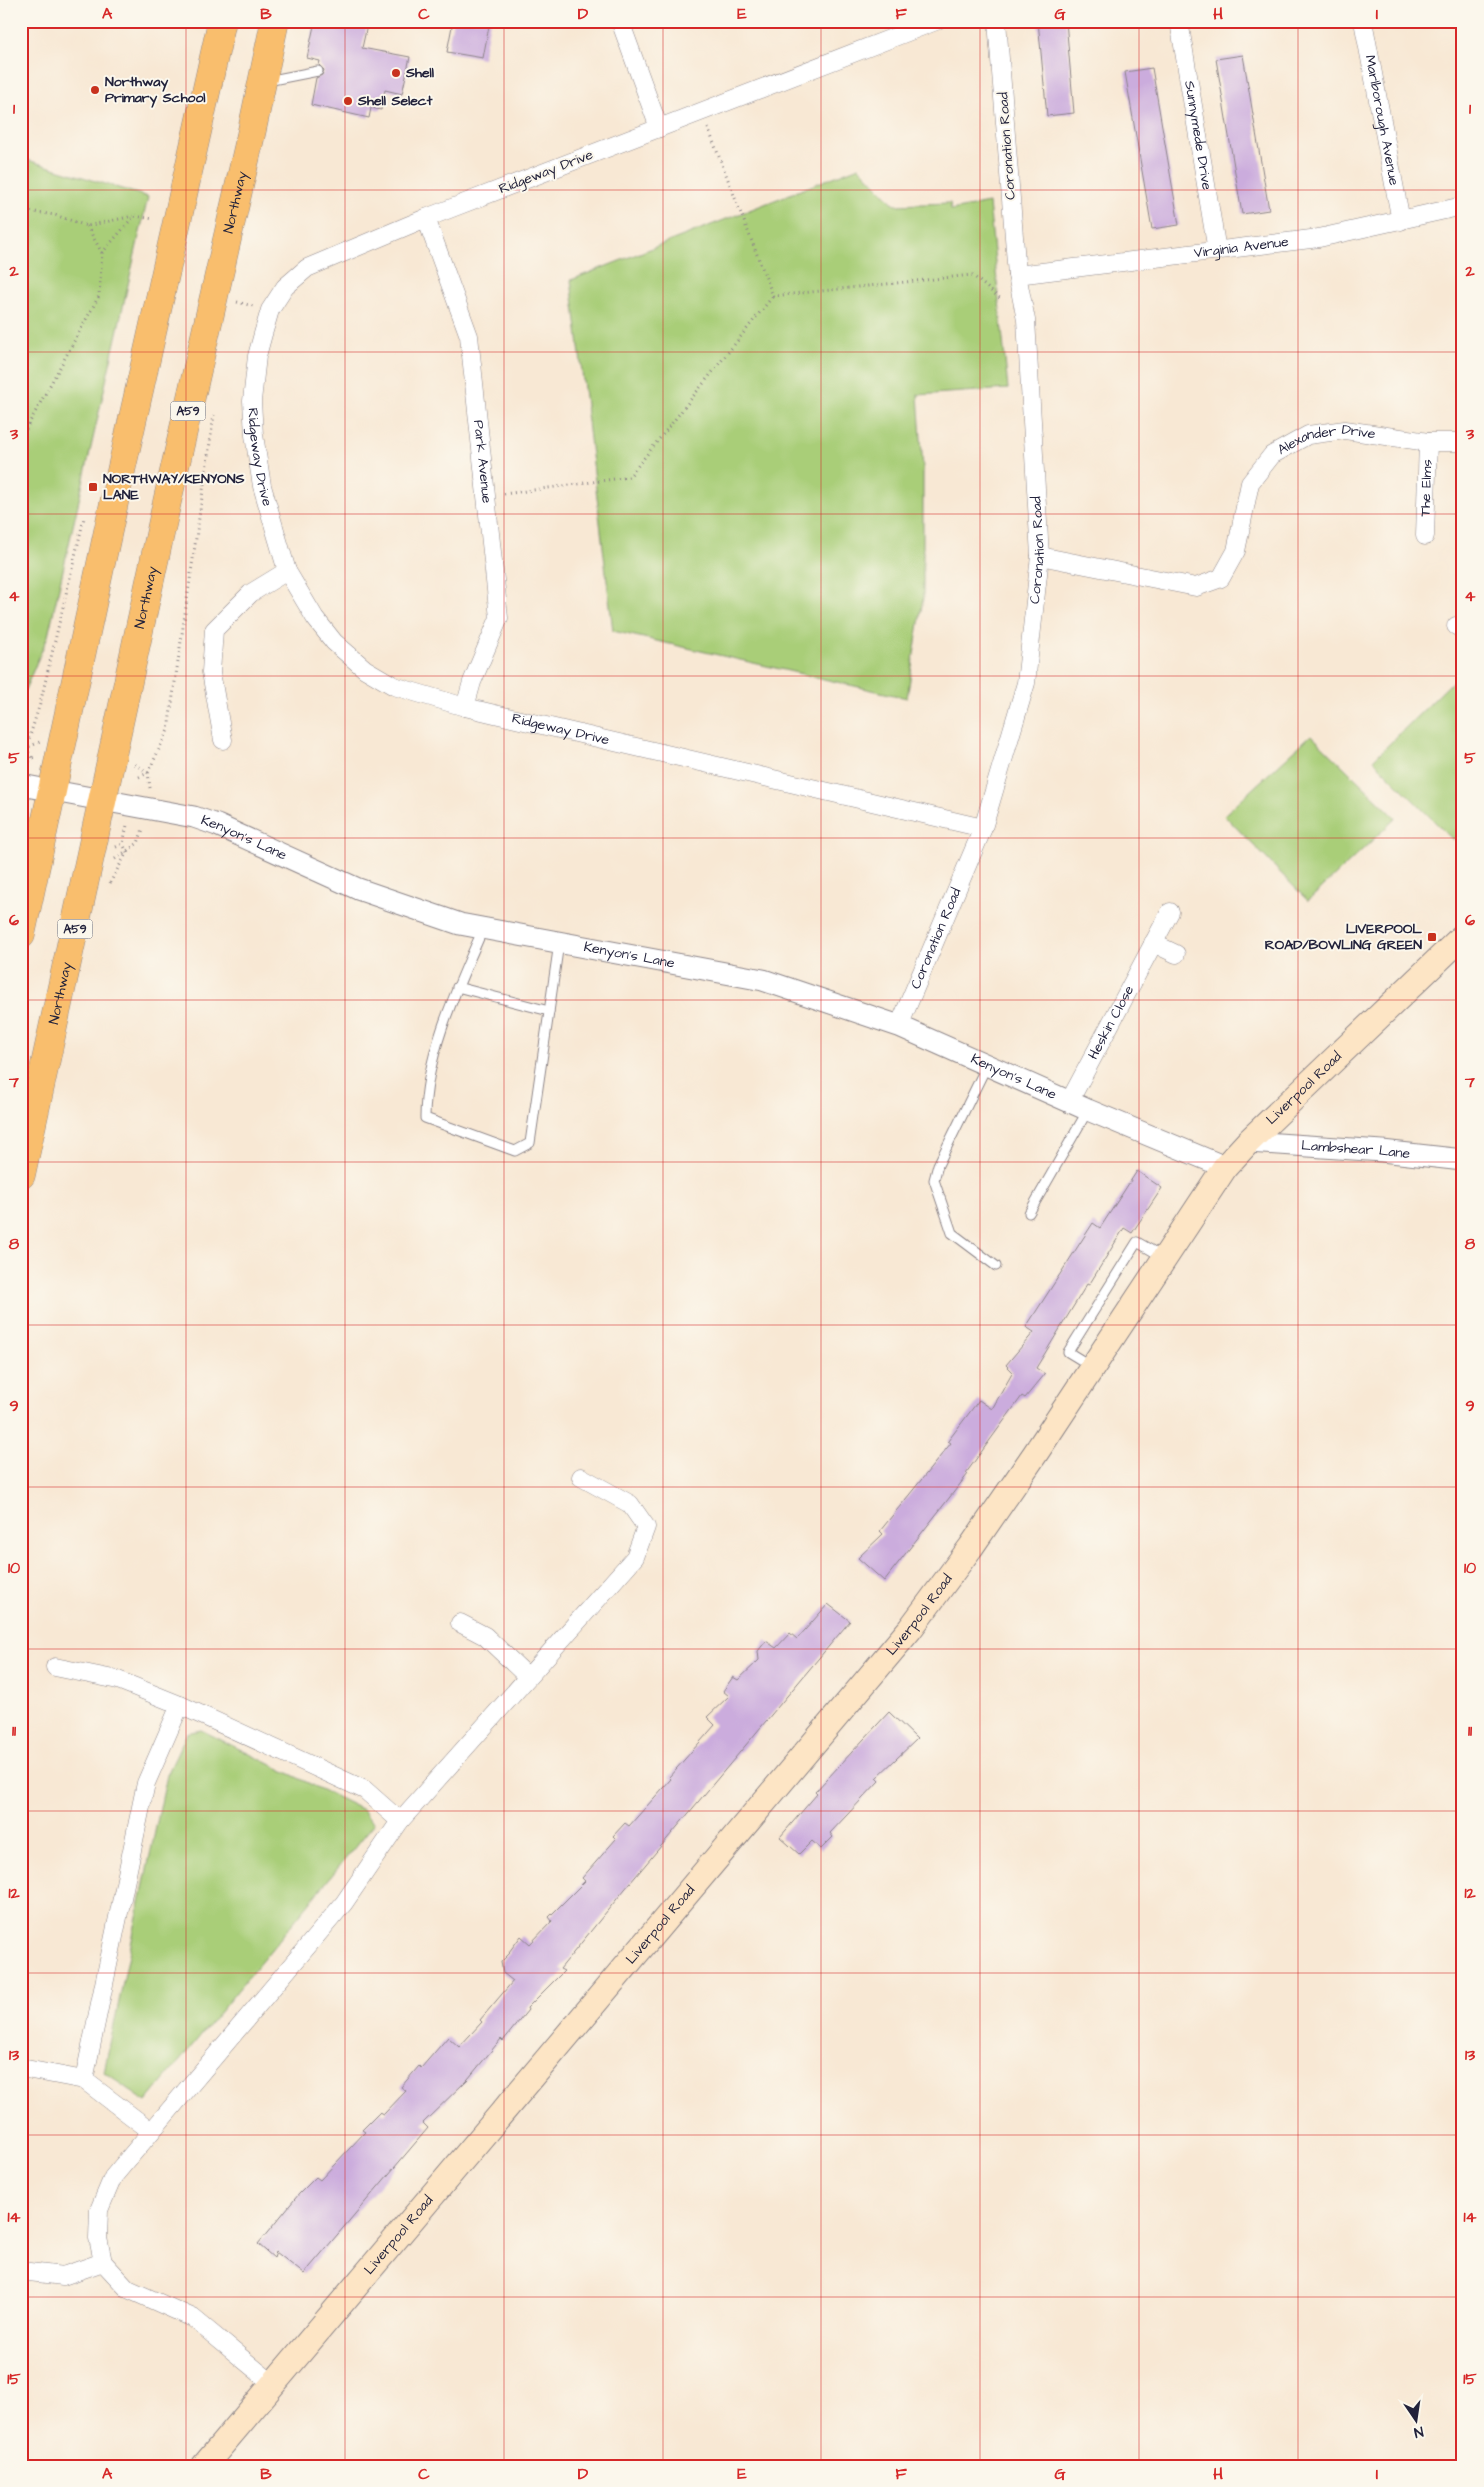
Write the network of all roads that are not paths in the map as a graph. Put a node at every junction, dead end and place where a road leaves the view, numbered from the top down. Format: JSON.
{"nodes":[{"id":1,"x":222,"y":21,"type":"edge"},
{"id":2,"x":275,"y":21,"type":"edge"},
{"id":3,"x":620,"y":21,"type":"edge"},
{"id":4,"x":936,"y":21,"type":"edge"},
{"id":5,"x":998,"y":21,"type":"edge"},
{"id":6,"x":1178,"y":21,"type":"edge"},
{"id":7,"x":1363,"y":21,"type":"edge"},
{"id":8,"x":318,"y":70,"type":"dead end"},
{"id":9,"x":262,"y":82,"type":"junction"},
{"id":10,"x":659,"y":128,"type":"junction"},
{"id":11,"x":1463,"y":206,"type":"edge"},
{"id":12,"x":426,"y":218,"type":"junction"},
{"id":13,"x":1402,"y":221,"type":"junction"},
{"id":14,"x":1217,"y":251,"type":"junction"},
{"id":15,"x":1017,"y":275,"type":"junction"},
{"id":16,"x":1428,"y":442,"type":"junction"},
{"id":17,"x":1463,"y":442,"type":"edge"},
{"id":18,"x":1425,"y":536,"type":"dead end"},
{"id":19,"x":1040,"y":556,"type":"junction"},
{"id":20,"x":287,"y":571,"type":"junction"},
{"id":21,"x":465,"y":707,"type":"junction"},
{"id":22,"x":223,"y":740,"type":"dead end"},
{"id":23,"x":21,"y":785,"type":"edge"},
{"id":24,"x":52,"y":792,"type":"junction"},
{"id":25,"x":102,"y":800,"type":"junction"},
{"id":26,"x":983,"y":828,"type":"junction"},
{"id":27,"x":1170,"y":912,"type":"dead end"},
{"id":28,"x":483,"y":928,"type":"junction"},
{"id":29,"x":21,"y":936,"type":"edge"},
{"id":30,"x":1463,"y":936,"type":"edge"},
{"id":31,"x":559,"y":942,"type":"junction"},
{"id":32,"x":1153,"y":943,"type":"junction"},
{"id":33,"x":1176,"y":954,"type":"dead end"},
{"id":34,"x":457,"y":988,"type":"junction"},
{"id":35,"x":549,"y":1011,"type":"junction"},
{"id":36,"x":899,"y":1026,"type":"junction"},
{"id":37,"x":987,"y":1065,"type":"junction"},
{"id":38,"x":1078,"y":1106,"type":"junction"},
{"id":39,"x":1248,"y":1142,"type":"junction"},
{"id":40,"x":1463,"y":1160,"type":"edge"},
{"id":41,"x":1226,"y":1167,"type":"junction"},
{"id":42,"x":21,"y":1175,"type":"edge"},
{"id":43,"x":1029,"y":1213,"type":"dead end"},
{"id":44,"x":996,"y":1266,"type":"dead end"},
{"id":45,"x":581,"y":1477,"type":"dead end"},
{"id":46,"x":460,"y":1622,"type":"dead end"},
{"id":47,"x":56,"y":1667,"type":"dead end"},
{"id":48,"x":528,"y":1677,"type":"junction"},
{"id":49,"x":180,"y":1705,"type":"junction"},
{"id":50,"x":400,"y":1821,"type":"junction"},
{"id":51,"x":21,"y":2068,"type":"edge"},
{"id":52,"x":84,"y":2080,"type":"junction"},
{"id":53,"x":151,"y":2131,"type":"junction"},
{"id":54,"x":103,"y":2262,"type":"junction"},
{"id":55,"x":21,"y":2271,"type":"edge"},
{"id":56,"x":273,"y":2384,"type":"junction"},
{"id":57,"x":204,"y":2466,"type":"edge"}],
"edges":[{"from":1,"to":24,"type":"highway"},
{"from":2,"to":9,"type":"highway","name":"Northway","number":"A59"},
{"from":3,"to":10,"type":"street"},
{"from":4,"to":10,"type":"street","name":"Ridgeway Drive"},
{"from":5,"to":15,"type":"street","name":"Coronation Road"},
{"from":6,"to":14,"type":"street","name":"Sunnymede Drive"},
{"from":7,"to":13,"type":"street","name":"Marlborough Avenue"},
{"from":8,"to":9,"type":"lane"},
{"from":9,"to":25,"type":"highway","name":"Northway","number":"A59"},
{"from":10,"to":12,"type":"street","name":"Ridgeway Drive"},
{"from":11,"to":13,"type":"street","name":"Virginia Avenue"},
{"from":12,"to":20,"type":"street","name":"Ridgeway Drive"},
{"from":12,"to":21,"type":"street","name":"Park Avenue"},
{"from":13,"to":14,"type":"street","name":"Virginia Avenue"},
{"from":14,"to":15,"type":"street","name":"Virginia Avenue"},
{"from":15,"to":19,"type":"street","name":"Coronation Road"},
{"from":16,"to":17,"type":"street","name":"Alexander Drive"},
{"from":16,"to":18,"type":"street","name":"The Elms"},
{"from":16,"to":19,"type":"street","name":"Alexander Drive"},
{"from":19,"to":26,"type":"street","name":"Coronation Road"},
{"from":20,"to":21,"type":"street","name":"Ridgeway Drive"},
{"from":20,"to":22,"type":"street"},
{"from":21,"to":26,"type":"street","name":"Ridgeway Drive"},
{"from":23,"to":24,"type":"street","name":"Kenyon's Lane"},
{"from":24,"to":25,"type":"street","name":"Kenyon's Lane"},
{"from":24,"to":29,"type":"highway"},
{"from":25,"to":28,"type":"street","name":"Kenyon's Lane"},
{"from":25,"to":42,"type":"highway","name":"Northway","number":"A59"},
{"from":26,"to":36,"type":"street","name":"Coronation Road"},
{"from":27,"to":32,"type":"street","name":"Heskin Close"},
{"from":28,"to":31,"type":"street","name":"Kenyon's Lane"},
{"from":28,"to":34,"type":"lane"},
{"from":30,"to":39,"type":"main road","name":"Liverpool Road"},
{"from":31,"to":35,"type":"lane"},
{"from":31,"to":36,"type":"street","name":"Kenyon's Lane"},
{"from":32,"to":33,"type":"street"},
{"from":32,"to":38,"type":"street","name":"Heskin Close"},
{"from":34,"to":35,"type":"lane"},
{"from":34,"to":35,"type":"lane"},
{"from":36,"to":37,"type":"street","name":"Kenyon's Lane"},
{"from":37,"to":38,"type":"street","name":"Kenyon's Lane"},
{"from":37,"to":44,"type":"lane"},
{"from":38,"to":41,"type":"street","name":"Kenyon's Lane"},
{"from":38,"to":43,"type":"lane"},
{"from":39,"to":40,"type":"street","name":"Lambshear Lane"},
{"from":39,"to":41,"type":"main road","name":"Liverpool Road"},
{"from":41,"to":56,"type":"main road","name":"Liverpool Road"},
{"from":45,"to":48,"type":"street"},
{"from":46,"to":48,"type":"street"},
{"from":47,"to":49,"type":"street"},
{"from":48,"to":50,"type":"street"},
{"from":49,"to":50,"type":"street"},
{"from":49,"to":52,"type":"street"},
{"from":50,"to":53,"type":"street"},
{"from":51,"to":52,"type":"street"},
{"from":52,"to":53,"type":"street"},
{"from":53,"to":54,"type":"street"},
{"from":54,"to":55,"type":"street"},
{"from":54,"to":56,"type":"street"},
{"from":56,"to":57,"type":"main road","name":"Liverpool Road"}]}
